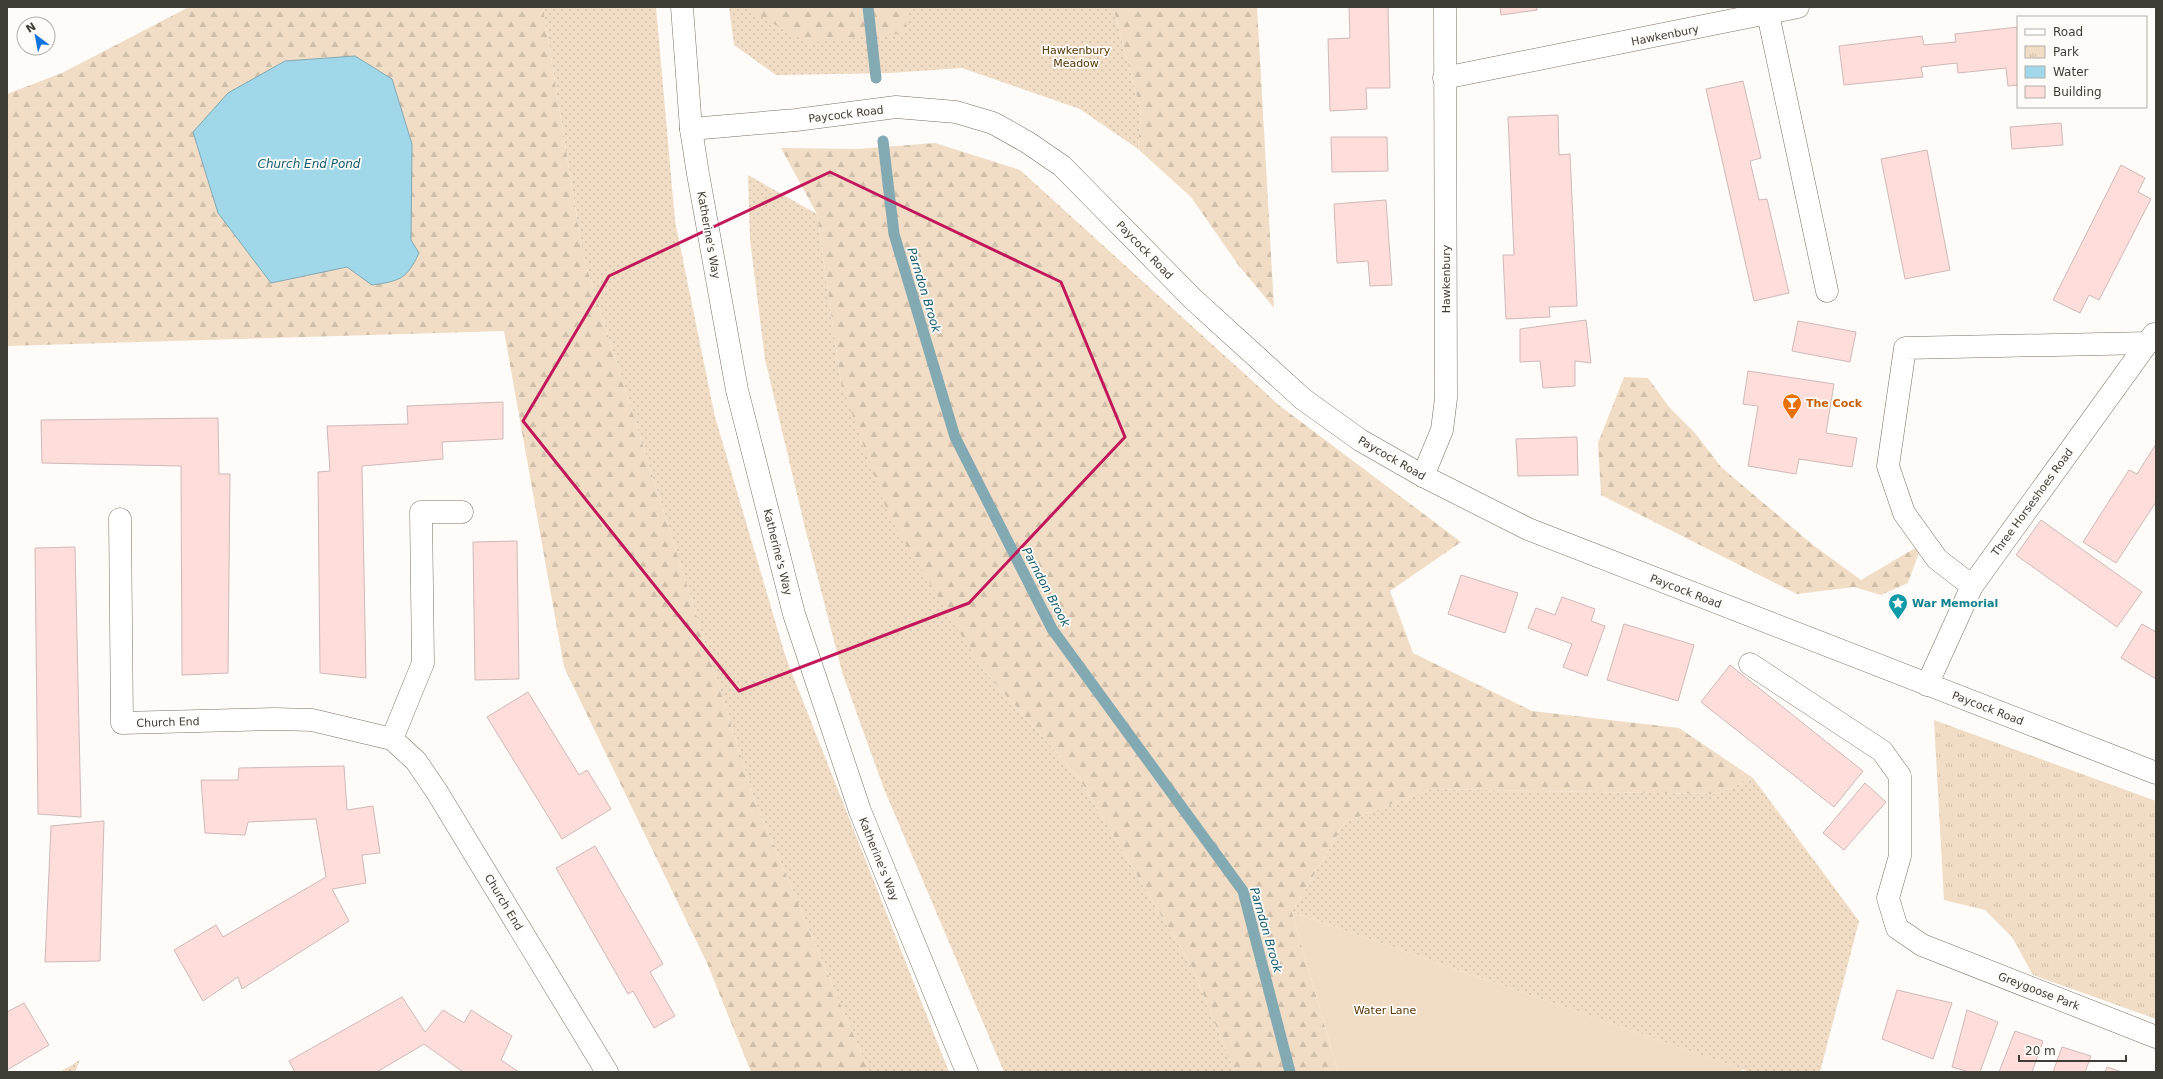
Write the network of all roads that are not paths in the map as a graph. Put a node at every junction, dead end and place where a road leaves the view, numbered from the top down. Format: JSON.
{"nodes":[{"id":1,"x":682,"y":7,"type":"edge"},
{"id":2,"x":1446,"y":7,"type":"edge"},
{"id":3,"x":1798,"y":7,"type":"edge"},
{"id":4,"x":1768,"y":14,"type":"junction"},
{"id":5,"x":1444,"y":78,"type":"junction"},
{"id":6,"x":692,"y":129,"type":"junction"},
{"id":7,"x":1827,"y":291,"type":"dead end"},
{"id":8,"x":2152,"y":337,"type":"edge"},
{"id":9,"x":1423,"y":476,"type":"junction"},
{"id":10,"x":462,"y":512,"type":"dead end"},
{"id":11,"x":120,"y":520,"type":"dead end"},
{"id":12,"x":1972,"y":586,"type":"junction"},
{"id":13,"x":1750,"y":664,"type":"dead end"},
{"id":14,"x":1927,"y":685,"type":"junction"},
{"id":15,"x":392,"y":739,"type":"junction"},
{"id":16,"x":2156,"y":773,"type":"edge"},
{"id":17,"x":2156,"y":1037,"type":"edge"},
{"id":18,"x":607,"y":1072,"type":"edge"},
{"id":19,"x":967,"y":1072,"type":"edge"}],
"edges":[{"from":1,"to":6,"type":"street","name":"Katherine's Way"},
{"from":2,"to":5,"type":"street","name":"Hawkenbury"},
{"from":3,"to":4,"type":"street","name":"Hawkenbury"},
{"from":4,"to":5,"type":"street","name":"Hawkenbury"},
{"from":4,"to":7,"type":"street"},
{"from":5,"to":9,"type":"street","name":"Hawkenbury"},
{"from":6,"to":9,"type":"street","name":"Paycock Road"},
{"from":6,"to":19,"type":"street","name":"Katherine's Way"},
{"from":8,"to":12,"type":"street","name":"Three Horseshoes Road"},
{"from":8,"to":12,"type":"street"},
{"from":9,"to":14,"type":"street","name":"Paycock Road"},
{"from":10,"to":15,"type":"street"},
{"from":11,"to":15,"type":"street","name":"Church End"},
{"from":12,"to":14,"type":"street","name":"Three Horseshoes Road"},
{"from":13,"to":17,"type":"street","name":"Greygoose Park"},
{"from":14,"to":16,"type":"street","name":"Paycock Road"},
{"from":15,"to":18,"type":"street","name":"Church End"}]}
